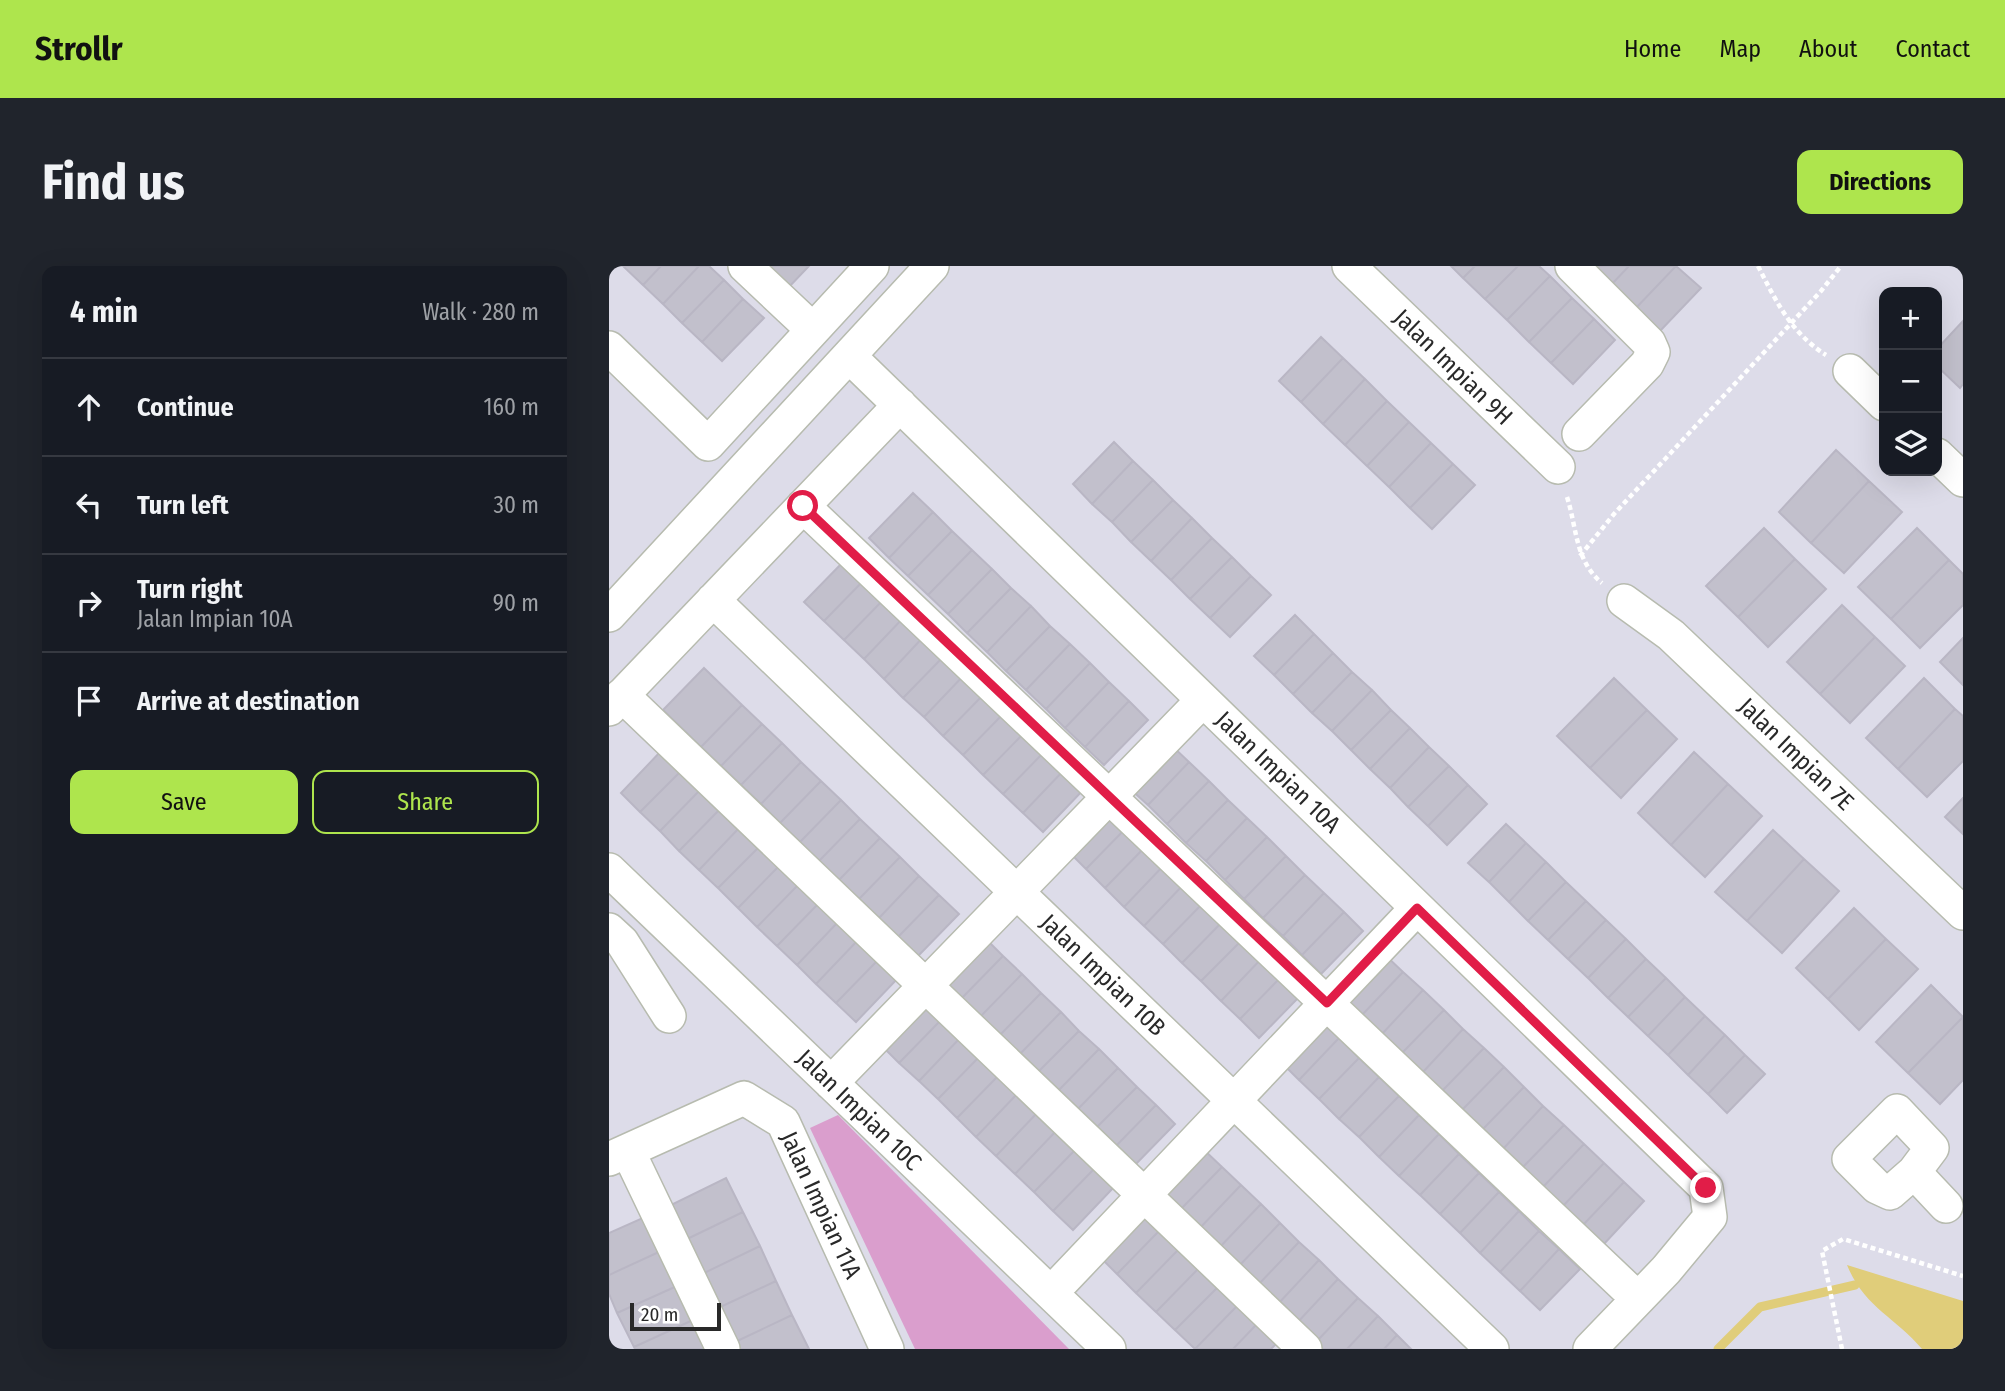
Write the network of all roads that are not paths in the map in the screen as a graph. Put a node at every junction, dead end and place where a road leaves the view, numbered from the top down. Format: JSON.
{"nodes":[{"id":1,"x":745,"y":266,"type":"edge"},
{"id":2,"x":872,"y":266,"type":"edge"},
{"id":3,"x":932,"y":266,"type":"edge"},
{"id":4,"x":1349,"y":266,"type":"edge"},
{"id":5,"x":1572,"y":266,"type":"edge"},
{"id":6,"x":813,"y":330,"type":"junction"},
{"id":7,"x":609,"y":348,"type":"edge"},
{"id":8,"x":849,"y":356,"type":"junction"},
{"id":9,"x":1850,"y":371,"type":"road end"},
{"id":10,"x":1879,"y":399,"type":"edge"},
{"id":11,"x":900,"y":405,"type":"junction"},
{"id":12,"x":1579,"y":434,"type":"dead end"},
{"id":13,"x":1942,"y":459,"type":"edge"},
{"id":14,"x":1558,"y":467,"type":"road end"},
{"id":15,"x":1963,"y":480,"type":"edge"},
{"id":16,"x":803,"y":506,"type":"junction"},
{"id":17,"x":713,"y":600,"type":"junction"},
{"id":18,"x":1624,"y":601,"type":"road end"},
{"id":19,"x":609,"y":615,"type":"edge"},
{"id":20,"x":1203,"y":700,"type":"junction"},
{"id":21,"x":616,"y":702,"type":"edge"},
{"id":22,"x":1109,"y":797,"type":"junction"},
{"id":23,"x":609,"y":870,"type":"edge"},
{"id":24,"x":1017,"y":892,"type":"junction"},
{"id":25,"x":1417,"y":908,"type":"junction"},
{"id":26,"x":1963,"y":913,"type":"edge"},
{"id":27,"x":609,"y":930,"type":"edge"},
{"id":28,"x":926,"y":986,"type":"junction"},
{"id":29,"x":1327,"y":1003,"type":"junction"},
{"id":30,"x":669,"y":1016,"type":"dead end"},
{"id":31,"x":831,"y":1083,"type":"junction"},
{"id":32,"x":1234,"y":1101,"type":"junction"},
{"id":33,"x":618,"y":1155,"type":"edge"},
{"id":34,"x":1915,"y":1172,"type":"dead end"},
{"id":35,"x":1144,"y":1195,"type":"junction"},
{"id":36,"x":1949,"y":1203,"type":"edge"},
{"id":37,"x":1051,"y":1293,"type":"junction"},
{"id":38,"x":1639,"y":1299,"type":"junction"},
{"id":39,"x":723,"y":1349,"type":"edge"},
{"id":40,"x":887,"y":1349,"type":"edge"},
{"id":41,"x":1109,"y":1349,"type":"edge"},
{"id":42,"x":1305,"y":1349,"type":"edge"},
{"id":43,"x":1492,"y":1349,"type":"edge"},
{"id":44,"x":1590,"y":1349,"type":"edge"}],
"edges":[{"from":1,"to":6,"type":"street"},
{"from":2,"to":6,"type":"street"},
{"from":3,"to":8,"type":"street"},
{"from":4,"to":14,"type":"street","name":"Jalan Impian 9H"},
{"from":5,"to":12,"type":"street"},
{"from":6,"to":7,"type":"street"},
{"from":8,"to":11,"type":"street","name":"Jalan Impian 10A"},
{"from":8,"to":19,"type":"street"},
{"from":9,"to":10,"type":"street"},
{"from":11,"to":16,"type":"street"},
{"from":11,"to":20,"type":"street","name":"Jalan Impian 10A"},
{"from":13,"to":15,"type":"street"},
{"from":16,"to":17,"type":"street"},
{"from":16,"to":22,"type":"street"},
{"from":17,"to":21,"type":"street"},
{"from":17,"to":24,"type":"street","name":"Jalan Impian 10B"},
{"from":18,"to":26,"type":"street","name":"Jalan Impian 7E"},
{"from":20,"to":22,"type":"street"},
{"from":20,"to":25,"type":"street","name":"Jalan Impian 10A"},
{"from":21,"to":28,"type":"street"},
{"from":22,"to":24,"type":"street"},
{"from":22,"to":29,"type":"street"},
{"from":23,"to":31,"type":"street","name":"Jalan Impian 10C"},
{"from":24,"to":28,"type":"street"},
{"from":24,"to":32,"type":"street","name":"Jalan Impian 10B"},
{"from":25,"to":29,"type":"street"},
{"from":25,"to":38,"type":"street","name":"Jalan Impian 10A"},
{"from":27,"to":30,"type":"street"},
{"from":28,"to":31,"type":"street"},
{"from":28,"to":35,"type":"street"},
{"from":29,"to":32,"type":"street"},
{"from":29,"to":38,"type":"street"},
{"from":31,"to":37,"type":"street","name":"Jalan Impian 10C"},
{"from":32,"to":35,"type":"street"},
{"from":32,"to":43,"type":"street","name":"Jalan Impian 10B"},
{"from":33,"to":39,"type":"street"},
{"from":33,"to":40,"type":"street","name":"Jalan Impian 11A"},
{"from":34,"to":36,"type":"street"},
{"from":35,"to":37,"type":"street"},
{"from":35,"to":42,"type":"street"},
{"from":37,"to":41,"type":"street","name":"Jalan Impian 10C"},
{"from":38,"to":44,"type":"street"}]}
